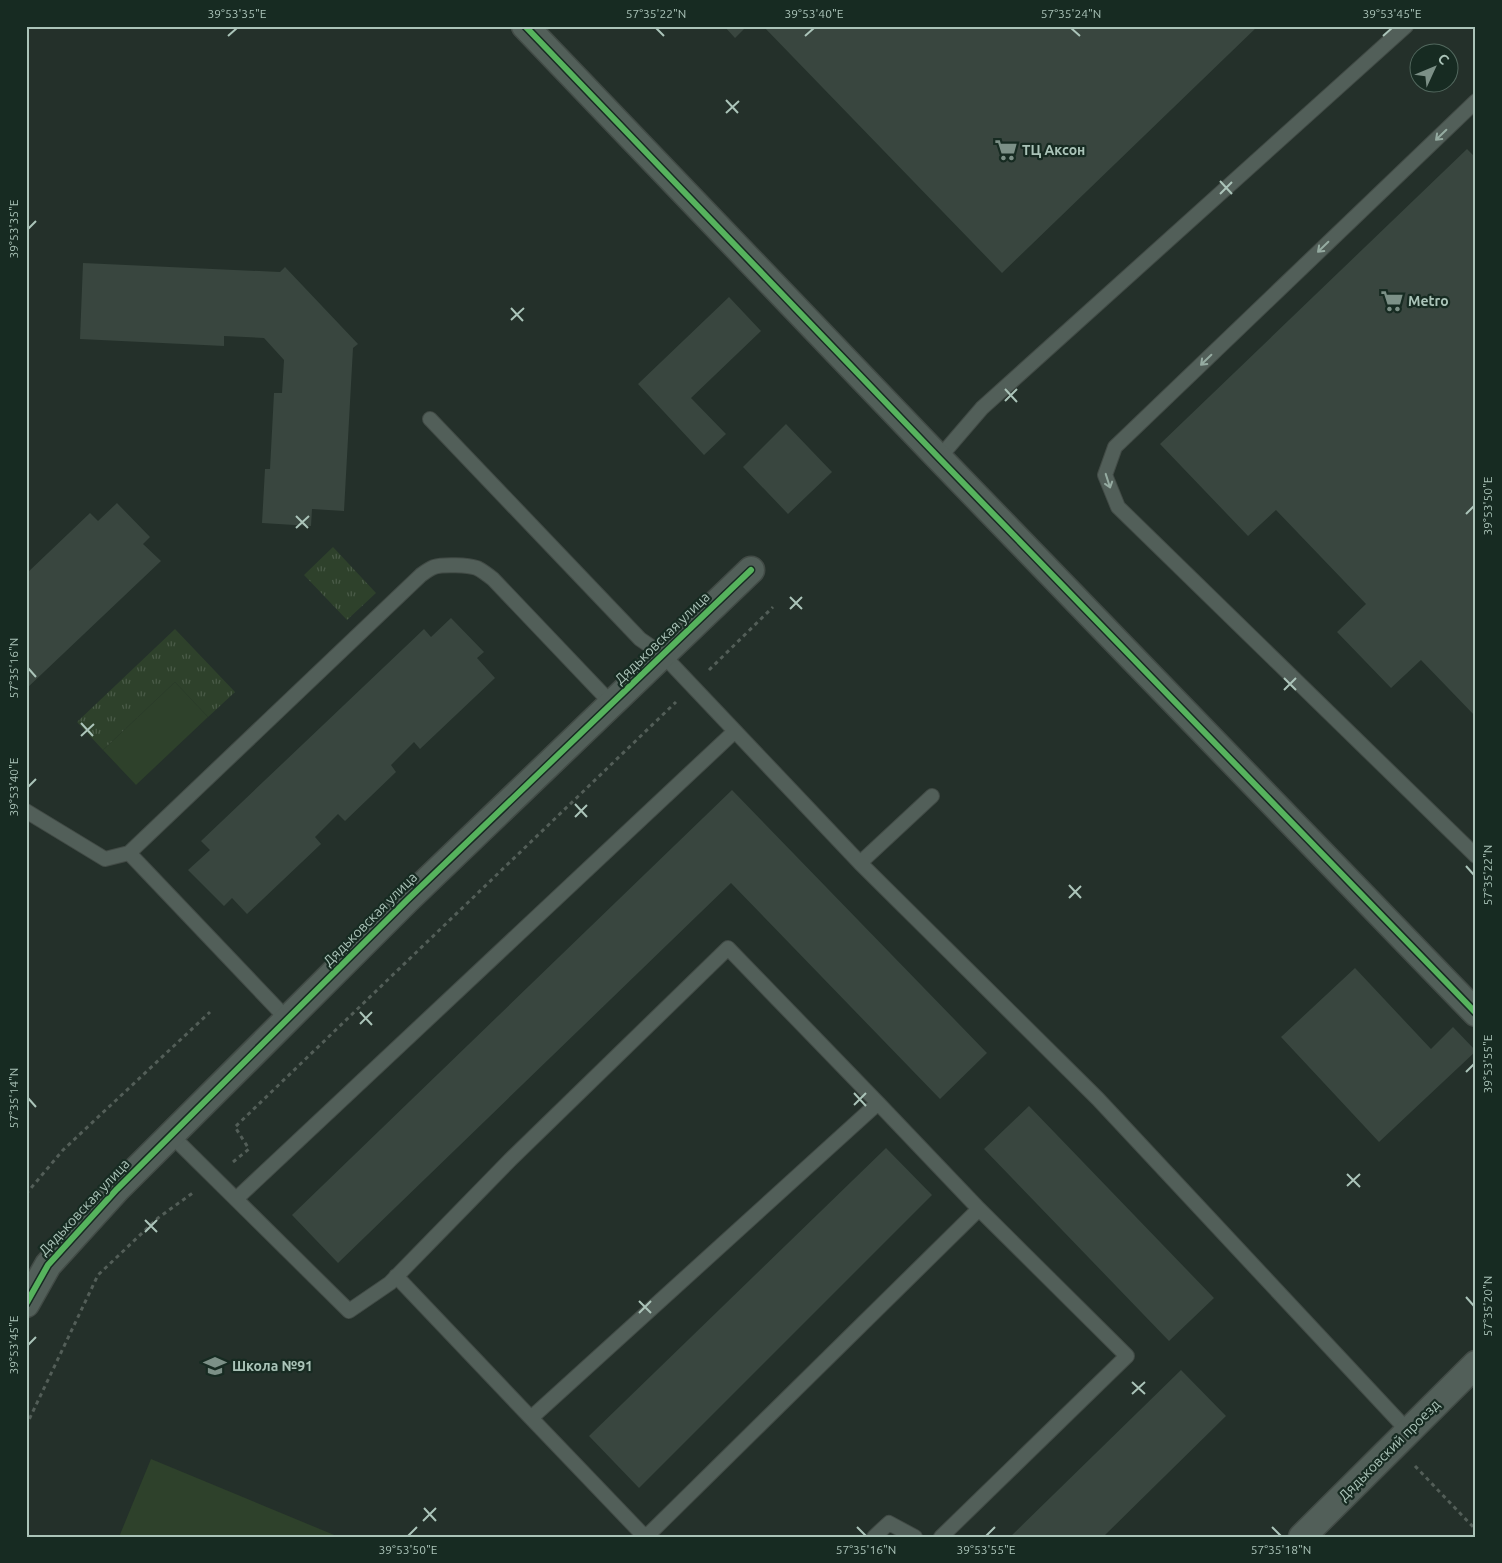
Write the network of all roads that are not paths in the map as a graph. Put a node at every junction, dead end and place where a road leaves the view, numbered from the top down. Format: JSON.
{"nodes":[{"id":1,"x":525,"y":26,"type":"edge"},
{"id":2,"x":1406,"y":26,"type":"edge"},
{"id":3,"x":1476,"y":101,"type":"edge"},
{"id":4,"x":430,"y":419,"type":"dead end"},
{"id":5,"x":939,"y":458,"type":"junction"},
{"id":6,"x":751,"y":570,"type":"dead end"},
{"id":7,"x":663,"y":655,"type":"junction"},
{"id":8,"x":612,"y":704,"type":"junction"},
{"id":9,"x":735,"y":731,"type":"junction"},
{"id":10,"x":932,"y":796,"type":"dead end"},
{"id":11,"x":26,"y":811,"type":"edge"},
{"id":12,"x":129,"y":853,"type":"junction"},
{"id":13,"x":1476,"y":856,"type":"edge"},
{"id":14,"x":860,"y":863,"type":"junction"},
{"id":15,"x":1476,"y":1013,"type":"edge"},
{"id":16,"x":287,"y":1019,"type":"junction"},
{"id":17,"x":878,"y":1103,"type":"junction"},
{"id":18,"x":171,"y":1135,"type":"junction"},
{"id":19,"x":236,"y":1200,"type":"junction"},
{"id":20,"x":979,"y":1209,"type":"junction"},
{"id":21,"x":396,"y":1276,"type":"junction"},
{"id":22,"x":26,"y":1304,"type":"edge"},
{"id":23,"x":1476,"y":1364,"type":"edge"},
{"id":24,"x":531,"y":1418,"type":"junction"},
{"id":25,"x":1401,"y":1438,"type":"junction"},
{"id":26,"x":646,"y":1537,"type":"edge"},
{"id":27,"x":874,"y":1537,"type":"edge"},
{"id":28,"x":915,"y":1537,"type":"edge"},
{"id":29,"x":941,"y":1537,"type":"edge"},
{"id":30,"x":1302,"y":1537,"type":"edge"}],
"edges":[{"from":1,"to":5,"type":"street"},
{"from":2,"to":5,"type":"lane"},
{"from":3,"to":13,"type":"lane","one_way":true},
{"from":4,"to":7,"type":"lane"},
{"from":5,"to":15,"type":"street"},
{"from":6,"to":7,"type":"street","name":"Дядьковская улица"},
{"from":7,"to":8,"type":"street","name":"Дядьковская улица"},
{"from":7,"to":9,"type":"lane"},
{"from":8,"to":12,"type":"lane"},
{"from":8,"to":16,"type":"street","name":"Дядьковская улица"},
{"from":9,"to":14,"type":"lane"},
{"from":9,"to":19,"type":"lane"},
{"from":10,"to":14,"type":"lane"},
{"from":11,"to":12,"type":"lane"},
{"from":12,"to":16,"type":"lane"},
{"from":14,"to":25,"type":"lane"},
{"from":16,"to":18,"type":"street","name":"Дядьковская улица"},
{"from":17,"to":20,"type":"lane"},
{"from":17,"to":21,"type":"lane"},
{"from":17,"to":24,"type":"lane"},
{"from":18,"to":19,"type":"lane"},
{"from":18,"to":22,"type":"street","name":"Дядьковская улица"},
{"from":19,"to":21,"type":"lane"},
{"from":20,"to":26,"type":"lane"},
{"from":20,"to":29,"type":"lane"},
{"from":21,"to":24,"type":"lane"},
{"from":23,"to":25,"type":"street","name":"Дядьковский проезд"},
{"from":24,"to":26,"type":"lane"},
{"from":25,"to":30,"type":"street","name":"Дядьковский проезд"},
{"from":27,"to":28,"type":"lane"}]}
